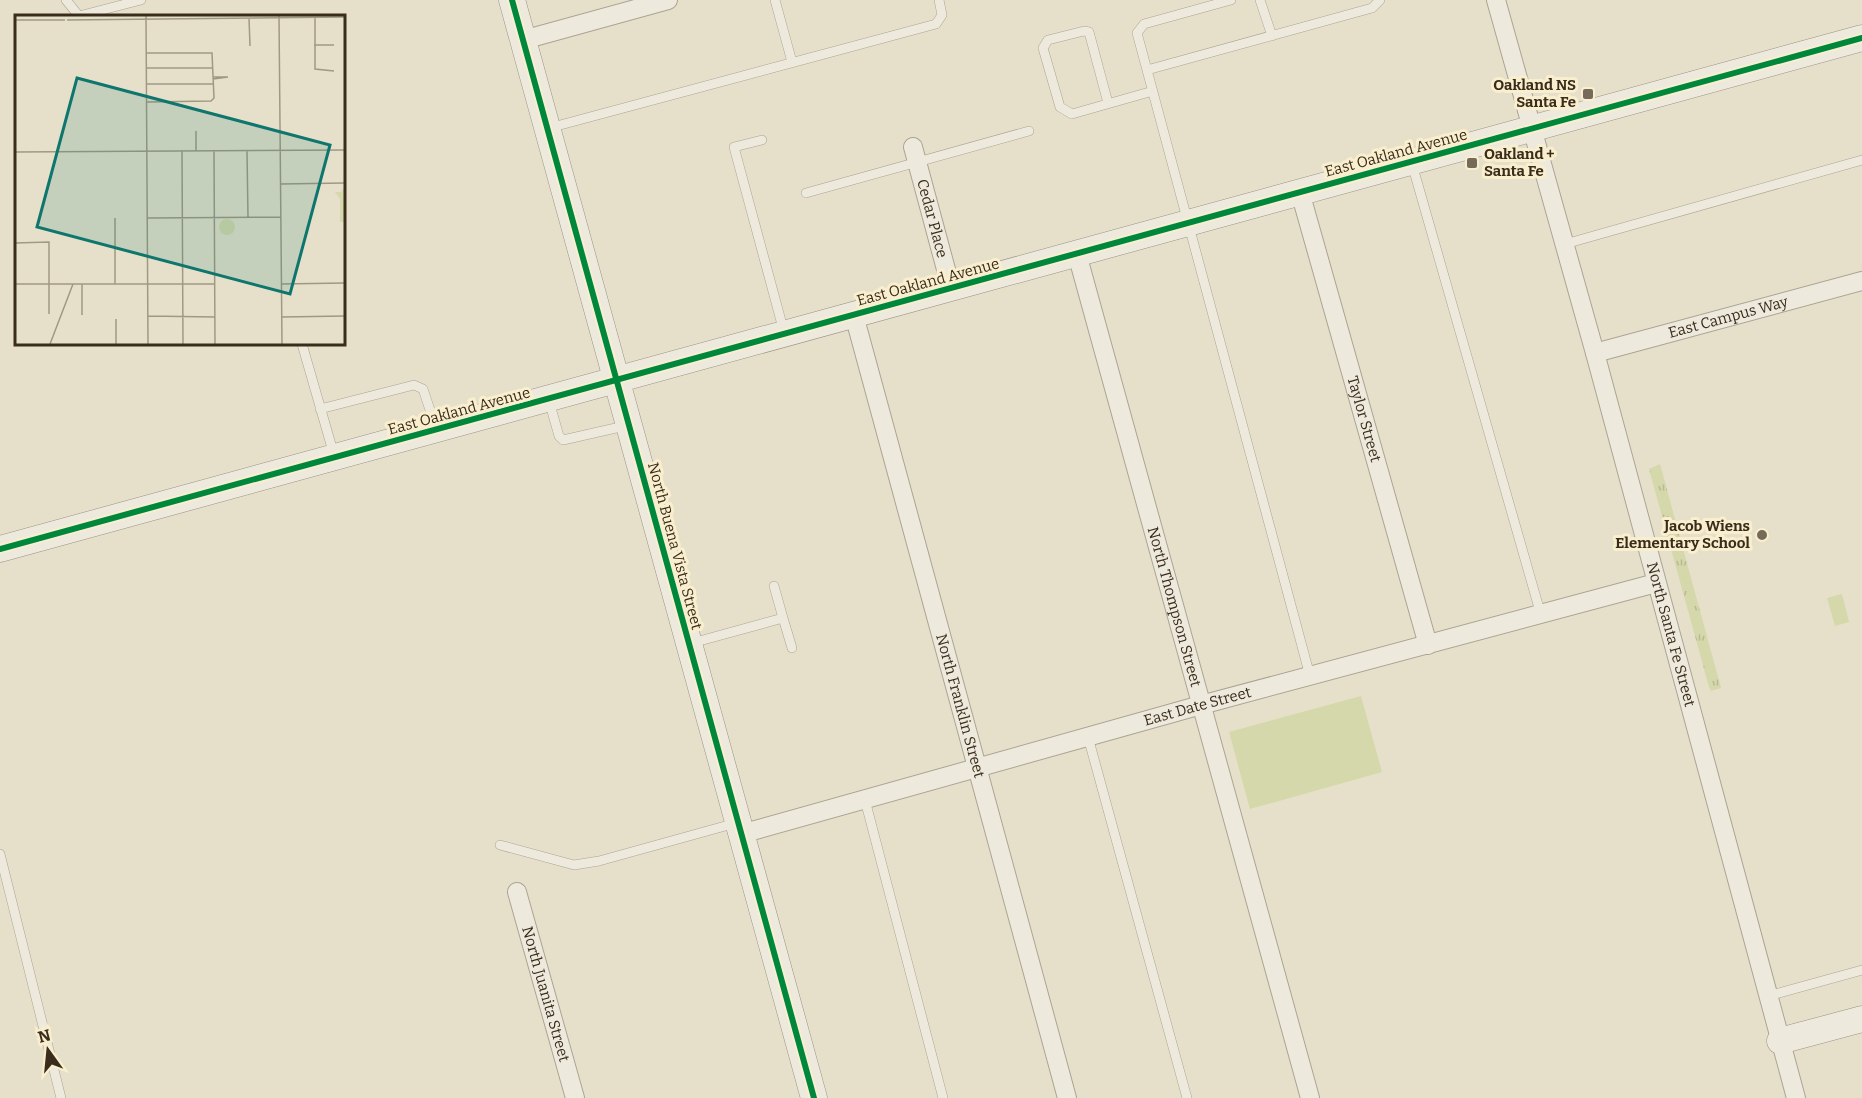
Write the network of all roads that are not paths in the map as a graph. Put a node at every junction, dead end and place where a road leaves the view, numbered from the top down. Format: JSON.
{"nodes":[{"id":1,"x":66,"y":0,"type":"edge"},
{"id":2,"x":141,"y":0,"type":"edge"},
{"id":3,"x":512,"y":0,"type":"edge"},
{"id":4,"x":668,"y":0,"type":"edge"},
{"id":5,"x":775,"y":0,"type":"edge"},
{"id":6,"x":939,"y":0,"type":"edge"},
{"id":7,"x":1231,"y":0,"type":"edge"},
{"id":8,"x":1260,"y":0,"type":"edge"},
{"id":9,"x":1380,"y":0,"type":"edge"},
{"id":10,"x":1496,"y":0,"type":"edge"},
{"id":11,"x":78,"y":15,"type":"edge"},
{"id":12,"x":83,"y":15,"type":"edge"},
{"id":13,"x":1272,"y":36,"type":"junction"},
{"id":14,"x":1862,"y":38,"type":"edge"},
{"id":15,"x":523,"y":40,"type":"junction"},
{"id":16,"x":792,"y":62,"type":"junction"},
{"id":17,"x":1147,"y":70,"type":"junction"},
{"id":18,"x":1153,"y":91,"type":"junction"},
{"id":19,"x":1108,"y":103,"type":"junction"},
{"id":20,"x":548,"y":128,"type":"junction"},
{"id":21,"x":1532,"y":128,"type":"junction"},
{"id":22,"x":1029,"y":131,"type":"dead end"},
{"id":23,"x":762,"y":140,"type":"dead end"},
{"id":24,"x":915,"y":154,"type":"junction"},
{"id":25,"x":1862,"y":160,"type":"edge"},
{"id":26,"x":1411,"y":162,"type":"junction"},
{"id":27,"x":1300,"y":192,"type":"junction"},
{"id":28,"x":806,"y":194,"type":"dead end"},
{"id":29,"x":1188,"y":223,"type":"junction"},
{"id":30,"x":1565,"y":244,"type":"junction"},
{"id":31,"x":1077,"y":254,"type":"junction"},
{"id":32,"x":1862,"y":280,"type":"edge"},
{"id":33,"x":951,"y":288,"type":"junction"},
{"id":34,"x":854,"y":315,"type":"junction"},
{"id":35,"x":785,"y":334,"type":"junction"},
{"id":36,"x":302,"y":345,"type":"edge"},
{"id":37,"x":1595,"y":353,"type":"junction"},
{"id":38,"x":617,"y":380,"type":"junction"},
{"id":39,"x":548,"y":399,"type":"junction"},
{"id":40,"x":320,"y":409,"type":"junction"},
{"id":41,"x":630,"y":425,"type":"junction"},
{"id":42,"x":436,"y":430,"type":"junction"},
{"id":43,"x":334,"y":458,"type":"junction"},
{"id":44,"x":0,"y":549,"type":"edge"},
{"id":45,"x":1656,"y":584,"type":"junction"},
{"id":46,"x":774,"y":586,"type":"dead end"},
{"id":47,"x":1541,"y":615,"type":"junction"},
{"id":48,"x":783,"y":618,"type":"junction"},
{"id":49,"x":689,"y":643,"type":"junction"},
{"id":50,"x":1428,"y":645,"type":"junction"},
{"id":51,"x":792,"y":648,"type":"dead end"},
{"id":52,"x":1310,"y":676,"type":"junction"},
{"id":53,"x":1201,"y":705,"type":"junction"},
{"id":54,"x":1088,"y":737,"type":"junction"},
{"id":55,"x":976,"y":769,"type":"junction"},
{"id":56,"x":865,"y":800,"type":"junction"},
{"id":57,"x":740,"y":828,"type":"junction"},
{"id":58,"x":500,"y":845,"type":"dead end"},
{"id":59,"x":0,"y":854,"type":"edge"},
{"id":60,"x":517,"y":892,"type":"dead end"},
{"id":61,"x":1862,"y":970,"type":"edge"},
{"id":62,"x":1768,"y":996,"type":"junction"},
{"id":63,"x":1862,"y":1019,"type":"edge"},
{"id":64,"x":1780,"y":1041,"type":"junction"},
{"id":65,"x":61,"y":1098,"type":"edge"},
{"id":66,"x":575,"y":1098,"type":"edge"},
{"id":67,"x":814,"y":1098,"type":"edge"},
{"id":68,"x":943,"y":1098,"type":"edge"},
{"id":69,"x":1067,"y":1098,"type":"edge"},
{"id":70,"x":1187,"y":1098,"type":"edge"},
{"id":71,"x":1310,"y":1098,"type":"edge"},
{"id":72,"x":1796,"y":1098,"type":"edge"}],
"edges":[{"from":1,"to":11,"type":"lane"},
{"from":2,"to":12,"type":"lane"},
{"from":3,"to":15,"type":"street","name":"North Buena Vista Street"},
{"from":4,"to":15,"type":"street"},
{"from":5,"to":16,"type":"lane"},
{"from":6,"to":16,"type":"lane"},
{"from":7,"to":17,"type":"lane"},
{"from":8,"to":13,"type":"lane"},
{"from":9,"to":13,"type":"lane"},
{"from":10,"to":21,"type":"street","name":"North Santa Fe Street"},
{"from":13,"to":17,"type":"lane"},
{"from":14,"to":21,"type":"street","name":"East Oakland Avenue"},
{"from":15,"to":20,"type":"street","name":"North Buena Vista Street"},
{"from":16,"to":20,"type":"lane"},
{"from":17,"to":18,"type":"lane"},
{"from":18,"to":19,"type":"lane"},
{"from":18,"to":29,"type":"lane"},
{"from":19,"to":19,"type":"lane"},
{"from":20,"to":38,"type":"street","name":"North Buena Vista Street"},
{"from":21,"to":26,"type":"street","name":"East Oakland Avenue"},
{"from":21,"to":30,"type":"street","name":"North Santa Fe Street"},
{"from":22,"to":24,"type":"lane"},
{"from":23,"to":35,"type":"lane"},
{"from":24,"to":28,"type":"lane"},
{"from":24,"to":33,"type":"street","name":"Cedar Place"},
{"from":25,"to":30,"type":"lane"},
{"from":26,"to":27,"type":"street","name":"East Oakland Avenue"},
{"from":26,"to":47,"type":"lane"},
{"from":27,"to":29,"type":"street","name":"East Oakland Avenue"},
{"from":27,"to":50,"type":"street","name":"Taylor Street"},
{"from":29,"to":31,"type":"street","name":"East Oakland Avenue"},
{"from":29,"to":52,"type":"lane"},
{"from":30,"to":37,"type":"street","name":"North Santa Fe Street"},
{"from":31,"to":33,"type":"street","name":"East Oakland Avenue"},
{"from":31,"to":53,"type":"street","name":"North Thompson Street"},
{"from":32,"to":37,"type":"street","name":"East Campus Way"},
{"from":33,"to":34,"type":"street","name":"East Oakland Avenue"},
{"from":34,"to":35,"type":"street","name":"East Oakland Avenue"},
{"from":34,"to":55,"type":"street","name":"North Franklin Street"},
{"from":35,"to":38,"type":"street","name":"East Oakland Avenue"},
{"from":36,"to":40,"type":"lane"},
{"from":37,"to":45,"type":"street","name":"North Santa Fe Street"},
{"from":38,"to":39,"type":"street","name":"East Oakland Avenue"},
{"from":38,"to":41,"type":"street","name":"North Buena Vista Street"},
{"from":39,"to":41,"type":"lane"},
{"from":39,"to":42,"type":"street","name":"East Oakland Avenue"},
{"from":40,"to":42,"type":"lane"},
{"from":40,"to":43,"type":"lane"},
{"from":41,"to":49,"type":"street","name":"North Buena Vista Street"},
{"from":42,"to":43,"type":"street","name":"East Oakland Avenue"},
{"from":43,"to":44,"type":"street","name":"East Oakland Avenue"},
{"from":45,"to":47,"type":"street","name":"East Date Street"},
{"from":45,"to":62,"type":"street","name":"North Santa Fe Street"},
{"from":46,"to":48,"type":"lane"},
{"from":47,"to":50,"type":"street","name":"East Date Street"},
{"from":48,"to":49,"type":"lane"},
{"from":48,"to":51,"type":"lane"},
{"from":49,"to":57,"type":"street","name":"North Buena Vista Street"},
{"from":50,"to":52,"type":"street","name":"East Date Street"},
{"from":52,"to":53,"type":"street","name":"East Date Street"},
{"from":53,"to":54,"type":"street","name":"East Date Street"},
{"from":53,"to":71,"type":"street","name":"North Thompson Street"},
{"from":54,"to":55,"type":"street","name":"East Date Street"},
{"from":54,"to":70,"type":"lane"},
{"from":55,"to":56,"type":"street","name":"East Date Street"},
{"from":55,"to":69,"type":"street","name":"North Franklin Street"},
{"from":56,"to":57,"type":"street","name":"East Date Street"},
{"from":56,"to":68,"type":"lane"},
{"from":57,"to":58,"type":"lane"},
{"from":57,"to":67,"type":"street","name":"North Buena Vista Street"},
{"from":59,"to":65,"type":"lane"},
{"from":60,"to":66,"type":"street","name":"North Juanita Street"},
{"from":61,"to":62,"type":"lane"},
{"from":62,"to":64,"type":"street","name":"North Santa Fe Street"},
{"from":63,"to":64,"type":"street"},
{"from":64,"to":72,"type":"street","name":"North Santa Fe Street"}]}
